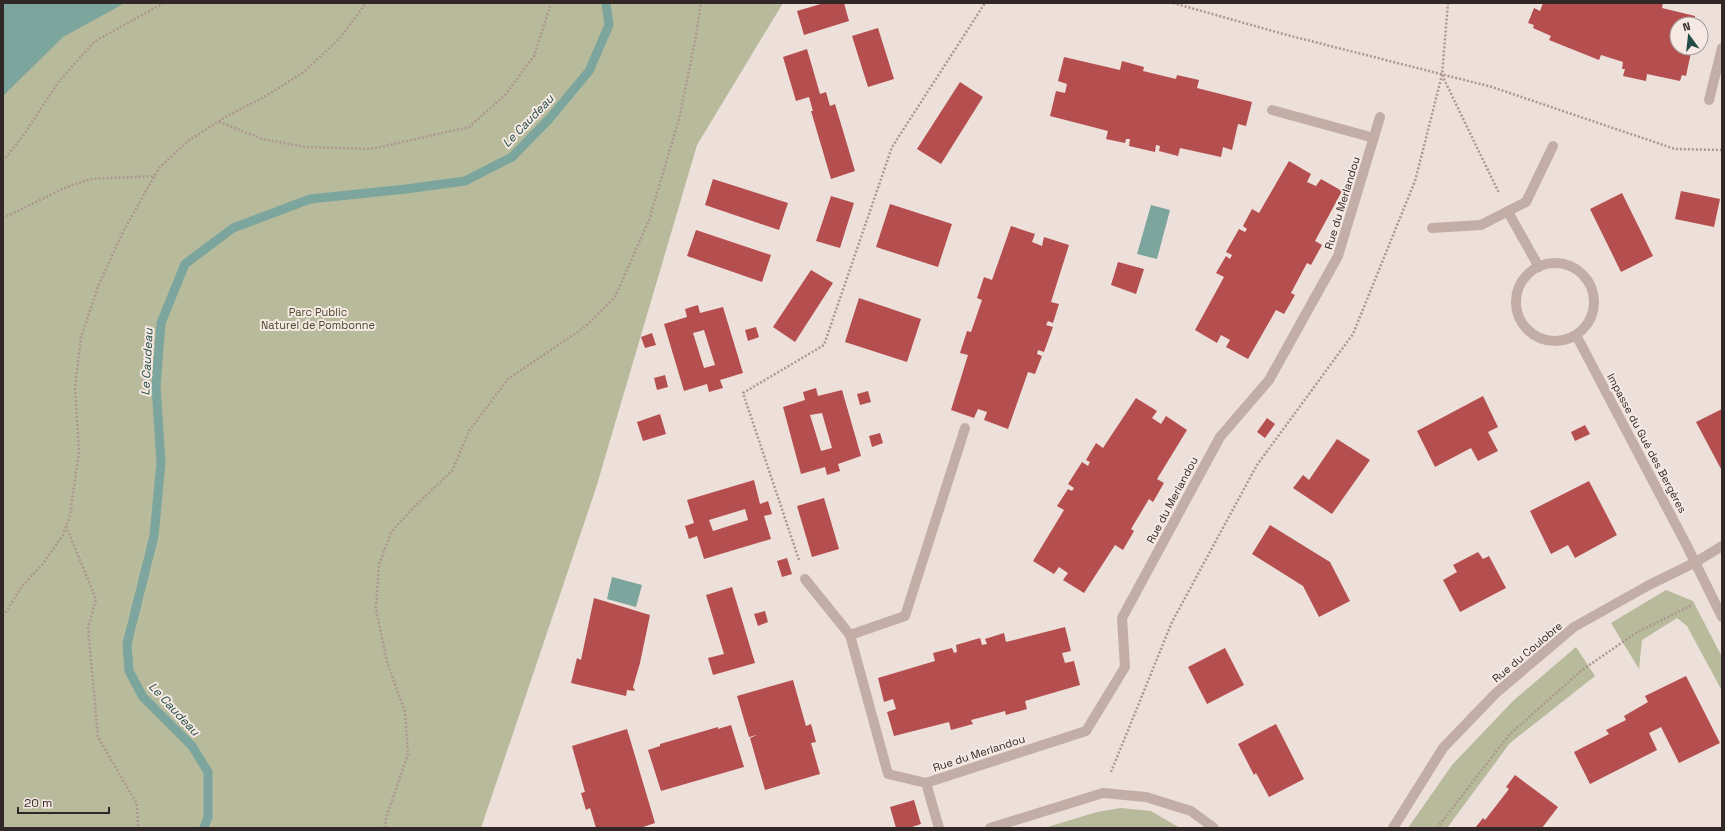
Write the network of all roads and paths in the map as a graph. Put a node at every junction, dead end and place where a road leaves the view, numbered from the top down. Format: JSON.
{"nodes":[{"id":1,"x":164,"y":3,"type":"edge"},
{"id":2,"x":366,"y":3,"type":"edge"},
{"id":3,"x":550,"y":3,"type":"edge"},
{"id":4,"x":701,"y":3,"type":"edge"},
{"id":5,"x":985,"y":3,"type":"edge"},
{"id":6,"x":1173,"y":3,"type":"edge"},
{"id":7,"x":1448,"y":3,"type":"edge"},
{"id":8,"x":1722,"y":48,"type":"edge"},
{"id":9,"x":1442,"y":75,"type":"junction"},
{"id":10,"x":1709,"y":100,"type":"dead end"},
{"id":11,"x":1272,"y":110,"type":"dead end"},
{"id":12,"x":1380,"y":117,"type":"dead end"},
{"id":13,"x":219,"y":122,"type":"junction"},
{"id":14,"x":1374,"y":138,"type":"junction"},
{"id":15,"x":1553,"y":146,"type":"dead end"},
{"id":16,"x":1722,"y":150,"type":"edge"},
{"id":17,"x":3,"y":161,"type":"edge"},
{"id":18,"x":155,"y":176,"type":"junction"},
{"id":19,"x":1508,"y":212,"type":"junction"},
{"id":20,"x":3,"y":218,"type":"edge"},
{"id":21,"x":1432,"y":228,"type":"dead end"},
{"id":22,"x":1539,"y":267,"type":"junction"},
{"id":23,"x":1576,"y":335,"type":"junction"},
{"id":24,"x":965,"y":428,"type":"dead end"},
{"id":25,"x":66,"y":525,"type":"junction"},
{"id":26,"x":1722,"y":546,"type":"edge"},
{"id":27,"x":1696,"y":562,"type":"junction"},
{"id":28,"x":805,"y":579,"type":"joint"},
{"id":29,"x":1713,"y":599,"type":"junction"},
{"id":30,"x":3,"y":616,"type":"edge"},
{"id":31,"x":1722,"y":617,"type":"edge"},
{"id":32,"x":850,"y":635,"type":"junction"},
{"id":33,"x":926,"y":783,"type":"junction"},
{"id":34,"x":1103,"y":794,"type":"junction"},
{"id":35,"x":138,"y":828,"type":"edge"},
{"id":36,"x":385,"y":828,"type":"edge"},
{"id":37,"x":939,"y":828,"type":"edge"},
{"id":38,"x":990,"y":828,"type":"edge"},
{"id":39,"x":1214,"y":828,"type":"edge"},
{"id":40,"x":1393,"y":828,"type":"edge"},
{"id":41,"x":1437,"y":828,"type":"edge"}],
"edges":[{"from":1,"to":17,"type":"path"},
{"from":2,"to":13,"type":"path"},
{"from":3,"to":13,"type":"path"},
{"from":4,"to":36,"type":"path"},
{"from":5,"to":28,"type":"path"},
{"from":6,"to":9,"type":"path"},
{"from":7,"to":9,"type":"path"},
{"from":8,"to":10,"type":"street"},
{"from":9,"to":16,"type":"path"},
{"from":9,"to":19,"type":"path"},
{"from":9,"to":34,"type":"path"},
{"from":11,"to":14,"type":"street"},
{"from":12,"to":14,"type":"street","name":"Rue du Merlandou"},
{"from":13,"to":18,"type":"path"},
{"from":14,"to":33,"type":"street","name":"Rue du Merlandou"},
{"from":15,"to":19,"type":"street"},
{"from":18,"to":20,"type":"path"},
{"from":18,"to":25,"type":"path"},
{"from":19,"to":21,"type":"street"},
{"from":19,"to":22,"type":"street"},
{"from":22,"to":23,"type":"street"},
{"from":22,"to":23,"type":"street"},
{"from":23,"to":27,"type":"street","name":"Impasse du Gué des Bergères"},
{"from":24,"to":32,"type":"street"},
{"from":25,"to":30,"type":"path"},
{"from":25,"to":35,"type":"path"},
{"from":26,"to":27,"type":"street","name":"Rue du Coulobre"},
{"from":27,"to":29,"type":"street","name":"Impasse du Gué des Bergères"},
{"from":27,"to":40,"type":"street","name":"Rue du Coulobre"},
{"from":28,"to":32,"type":"street","name":"Rue du Merlandou"},
{"from":29,"to":31,"type":"street","name":"Impasse du Gué des Bergères"},
{"from":29,"to":41,"type":"path"},
{"from":32,"to":33,"type":"street","name":"Rue du Merlandou"},
{"from":33,"to":37,"type":"street","name":"Rue du Merlandou"},
{"from":34,"to":38,"type":"street"},
{"from":34,"to":39,"type":"street"}]}
